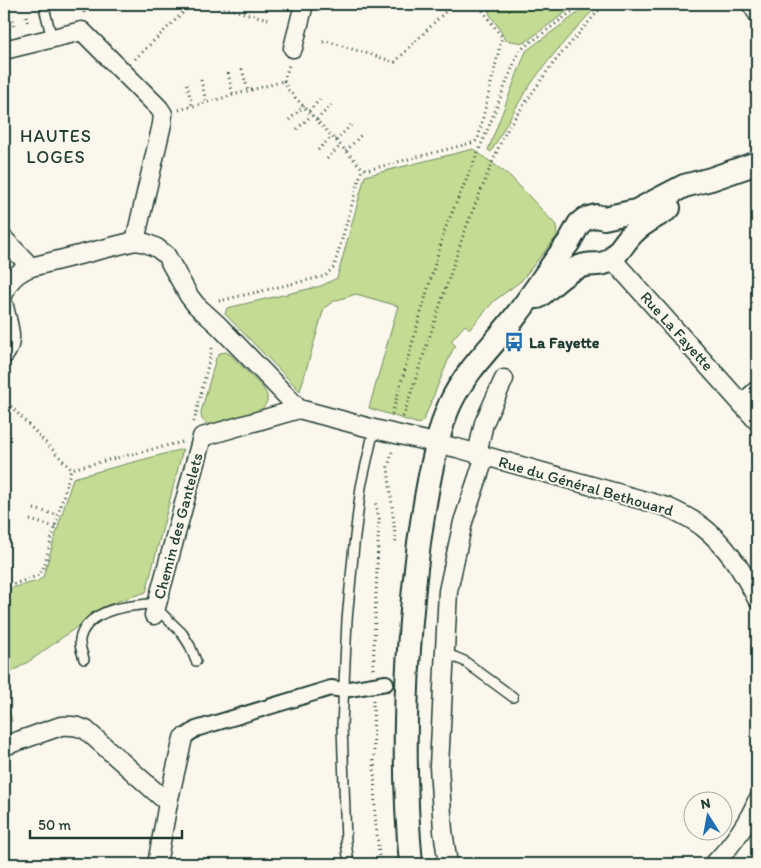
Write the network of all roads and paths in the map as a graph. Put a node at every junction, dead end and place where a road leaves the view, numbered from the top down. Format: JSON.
{"nodes":[{"id":1,"x":192,"y":4,"type":"edge"},
{"id":2,"x":210,"y":4,"type":"edge"},
{"id":3,"x":304,"y":4,"type":"edge"},
{"id":4,"x":482,"y":4,"type":"edge"},
{"id":5,"x":746,"y":4,"type":"edge"},
{"id":6,"x":452,"y":5,"type":"dead end"},
{"id":7,"x":45,"y":11,"type":"dead end"},
{"id":8,"x":26,"y":16,"type":"dead end"},
{"id":9,"x":268,"y":19,"type":"dead end"},
{"id":10,"x":12,"y":20,"type":"dead end"},
{"id":11,"x":757,"y":21,"type":"edge"},
{"id":12,"x":29,"y":28,"type":"dead end"},
{"id":13,"x":15,"y":32,"type":"dead end"},
{"id":14,"x":52,"y":39,"type":"junction"},
{"id":15,"x":323,"y":42,"type":"dead end"},
{"id":16,"x":293,"y":48,"type":"dead end"},
{"id":17,"x":4,"y":50,"type":"edge"},
{"id":18,"x":242,"y":69,"type":"dead end"},
{"id":19,"x":123,"y":72,"type":"junction"},
{"id":20,"x":228,"y":73,"type":"dead end"},
{"id":21,"x":201,"y":80,"type":"dead end"},
{"id":22,"x":187,"y":84,"type":"dead end"},
{"id":23,"x":248,"y":91,"type":"junction"},
{"id":24,"x":234,"y":95,"type":"junction"},
{"id":25,"x":322,"y":97,"type":"dead end"},
{"id":26,"x":206,"y":102,"type":"junction"},
{"id":27,"x":331,"y":105,"type":"dead end"},
{"id":28,"x":192,"y":106,"type":"junction"},
{"id":29,"x":304,"y":106,"type":"junction"},
{"id":30,"x":308,"y":111,"type":"junction"},
{"id":31,"x":164,"y":114,"type":"junction"},
{"id":32,"x":312,"y":115,"type":"junction"},
{"id":33,"x":289,"y":120,"type":"dead end"},
{"id":34,"x":316,"y":120,"type":"junction"},
{"id":35,"x":351,"y":125,"type":"dead end"},
{"id":36,"x":297,"y":129,"type":"dead end"},
{"id":37,"x":361,"y":135,"type":"dead end"},
{"id":38,"x":332,"y":136,"type":"junction"},
{"id":39,"x":336,"y":140,"type":"junction"},
{"id":40,"x":341,"y":145,"type":"junction"},
{"id":41,"x":318,"y":150,"type":"dead end"},
{"id":42,"x":346,"y":151,"type":"junction"},
{"id":43,"x":327,"y":159,"type":"dead end"},
{"id":44,"x":757,"y":163,"type":"edge"},
{"id":45,"x":362,"y":168,"type":"junction"},
{"id":46,"x":711,"y":179,"type":"junction"},
{"id":47,"x":604,"y":218,"type":"junction"},
{"id":48,"x":573,"y":234,"type":"junction"},
{"id":49,"x":4,"y":239,"type":"edge"},
{"id":50,"x":135,"y":241,"type":"junction"},
{"id":51,"x":608,"y":257,"type":"junction"},
{"id":52,"x":31,"y":267,"type":"junction"},
{"id":53,"x":4,"y":294,"type":"edge"},
{"id":54,"x":196,"y":305,"type":"junction"},
{"id":55,"x":4,"y":306,"type":"edge"},
{"id":56,"x":518,"y":313,"type":"junction"},
{"id":57,"x":218,"y":325,"type":"junction"},
{"id":58,"x":4,"y":355,"type":"edge"},
{"id":59,"x":504,"y":379,"type":"dead end"},
{"id":60,"x":757,"y":390,"type":"edge"},
{"id":61,"x":4,"y":399,"type":"edge"},
{"id":62,"x":742,"y":404,"type":"junction"},
{"id":63,"x":300,"y":409,"type":"junction"},
{"id":64,"x":757,"y":421,"type":"edge"},
{"id":65,"x":374,"y":429,"type":"junction"},
{"id":66,"x":202,"y":437,"type":"junction"},
{"id":67,"x":437,"y":443,"type":"junction"},
{"id":68,"x":481,"y":455,"type":"junction"},
{"id":69,"x":71,"y":470,"type":"junction"},
{"id":70,"x":34,"y":509,"type":"dead end"},
{"id":71,"x":58,"y":515,"type":"junction"},
{"id":72,"x":30,"y":520,"type":"dead end"},
{"id":73,"x":55,"y":527,"type":"junction"},
{"id":74,"x":4,"y":587,"type":"edge"},
{"id":75,"x":757,"y":599,"type":"edge"},
{"id":76,"x":156,"y":609,"type":"junction"},
{"id":77,"x":445,"y":653,"type":"junction"},
{"id":78,"x":84,"y":659,"type":"dead end"},
{"id":79,"x":196,"y":661,"type":"dead end"},
{"id":80,"x":386,"y":683,"type":"dead end"},
{"id":81,"x":343,"y":690,"type":"junction"},
{"id":82,"x":513,"y":696,"type":"dead end"},
{"id":83,"x":183,"y":738,"type":"joint"},
{"id":84,"x":4,"y":746,"type":"edge"},
{"id":85,"x":757,"y":800,"type":"edge"},
{"id":86,"x":168,"y":803,"type":"junction"},
{"id":87,"x":157,"y":864,"type":"edge"},
{"id":88,"x":349,"y":864,"type":"edge"},
{"id":89,"x":411,"y":864,"type":"edge"},
{"id":90,"x":448,"y":864,"type":"edge"},
{"id":91,"x":714,"y":864,"type":"edge"}],
"edges":[{"from":1,"to":19,"type":"path"},
{"from":2,"to":9,"type":"path"},
{"from":3,"to":16,"type":"street"},
{"from":4,"to":45,"type":"path"},
{"from":5,"to":11,"type":"lane"},
{"from":6,"to":15,"type":"path"},
{"from":7,"to":14,"type":"lane"},
{"from":8,"to":12,"type":"path"},
{"from":10,"to":13,"type":"path"},
{"from":14,"to":17,"type":"street"},
{"from":14,"to":19,"type":"street"},
{"from":18,"to":23,"type":"path"},
{"from":19,"to":31,"type":"street"},
{"from":20,"to":24,"type":"path"},
{"from":21,"to":26,"type":"path"},
{"from":22,"to":28,"type":"path"},
{"from":23,"to":24,"type":"path"},
{"from":23,"to":29,"type":"path"},
{"from":24,"to":26,"type":"path"},
{"from":25,"to":30,"type":"path"},
{"from":26,"to":28,"type":"path"},
{"from":27,"to":34,"type":"path"},
{"from":28,"to":31,"type":"path"},
{"from":29,"to":30,"type":"path"},
{"from":29,"to":33,"type":"path"},
{"from":30,"to":32,"type":"path"},
{"from":31,"to":50,"type":"street"},
{"from":32,"to":34,"type":"path"},
{"from":32,"to":36,"type":"path"},
{"from":34,"to":38,"type":"path"},
{"from":35,"to":39,"type":"path"},
{"from":37,"to":42,"type":"path"},
{"from":38,"to":39,"type":"path"},
{"from":38,"to":41,"type":"path"},
{"from":39,"to":40,"type":"path"},
{"from":40,"to":42,"type":"path"},
{"from":40,"to":43,"type":"path"},
{"from":42,"to":45,"type":"path"},
{"from":44,"to":46,"type":"street"},
{"from":45,"to":54,"type":"path"},
{"from":46,"to":47,"type":"street"},
{"from":46,"to":51,"type":"street"},
{"from":47,"to":48,"type":"street"},
{"from":47,"to":51,"type":"street"},
{"from":48,"to":51,"type":"street"},
{"from":48,"to":56,"type":"street"},
{"from":49,"to":52,"type":"street"},
{"from":50,"to":52,"type":"street"},
{"from":50,"to":54,"type":"street"},
{"from":51,"to":56,"type":"street"},
{"from":51,"to":62,"type":"street","name":"Rue La Fayette"},
{"from":52,"to":53,"type":"street"},
{"from":54,"to":57,"type":"street"},
{"from":55,"to":58,"type":"street"},
{"from":56,"to":67,"type":"street"},
{"from":57,"to":63,"type":"street"},
{"from":57,"to":66,"type":"path"},
{"from":59,"to":68,"type":"street"},
{"from":60,"to":62,"type":"street"},
{"from":61,"to":69,"type":"path"},
{"from":62,"to":64,"type":"street","name":"Rue La Fayette"},
{"from":63,"to":65,"type":"street","name":"Rue du Général Bethouard"},
{"from":63,"to":66,"type":"street"},
{"from":65,"to":67,"type":"street","name":"Rue du Général Bethouard"},
{"from":65,"to":81,"type":"lane"},
{"from":66,"to":69,"type":"path"},
{"from":66,"to":76,"type":"street","name":"Chemin des Gantelets"},
{"from":67,"to":68,"type":"street","name":"Rue du Général Bethouard"},
{"from":67,"to":89,"type":"street"},
{"from":68,"to":75,"type":"street","name":"Rue du Général Bethouard"},
{"from":68,"to":77,"type":"street"},
{"from":69,"to":71,"type":"path"},
{"from":70,"to":71,"type":"path"},
{"from":71,"to":73,"type":"path"},
{"from":72,"to":73,"type":"path"},
{"from":73,"to":74,"type":"path"},
{"from":76,"to":78,"type":"lane"},
{"from":76,"to":79,"type":"lane"},
{"from":77,"to":82,"type":"lane"},
{"from":77,"to":90,"type":"street"},
{"from":80,"to":81,"type":"street"},
{"from":81,"to":83,"type":"street"},
{"from":81,"to":88,"type":"lane"},
{"from":83,"to":86,"type":"street"},
{"from":84,"to":86,"type":"street"},
{"from":85,"to":91,"type":"street"},
{"from":86,"to":87,"type":"street"}]}
